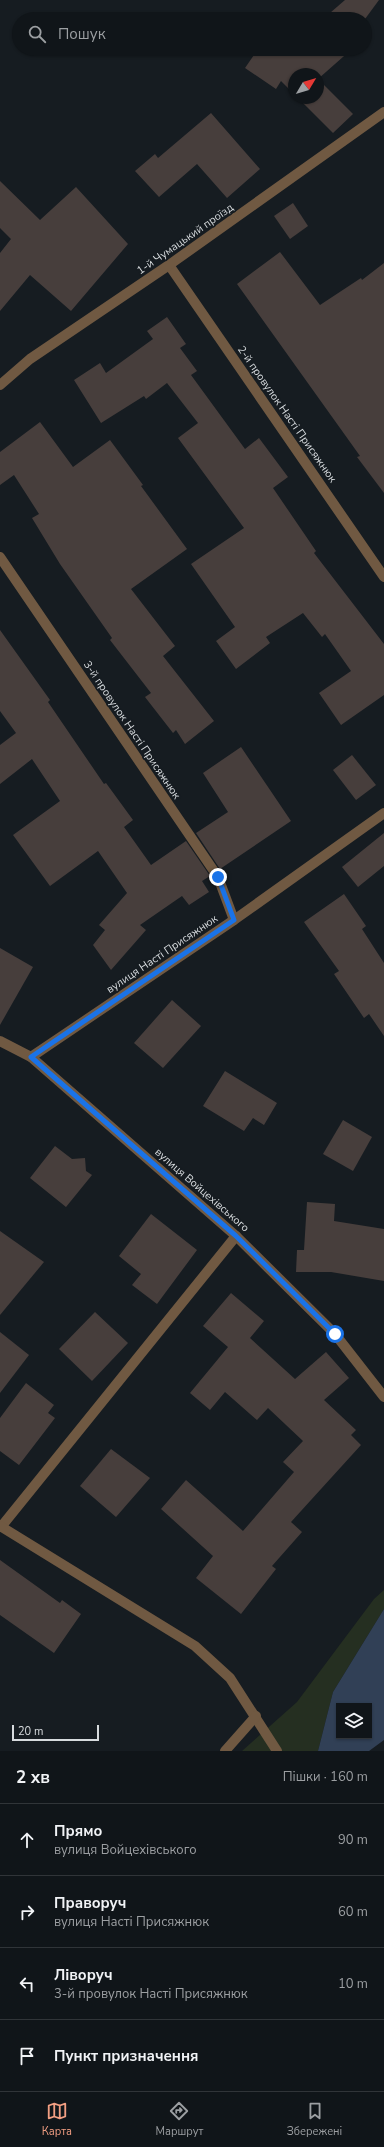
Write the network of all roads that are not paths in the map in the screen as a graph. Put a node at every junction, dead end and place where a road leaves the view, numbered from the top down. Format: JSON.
{"nodes":[{"id":1,"x":384,"y":112,"type":"edge"},
{"id":2,"x":169,"y":265,"type":"junction"},
{"id":3,"x":0,"y":385,"type":"edge"},
{"id":4,"x":0,"y":558,"type":"edge"},
{"id":5,"x":384,"y":577,"type":"edge"},
{"id":6,"x":384,"y":813,"type":"edge"},
{"id":7,"x":234,"y":920,"type":"junction"},
{"id":8,"x":0,"y":1041,"type":"edge"},
{"id":9,"x":31,"y":1057,"type":"junction"},
{"id":10,"x":236,"y":1236,"type":"junction"},
{"id":11,"x":384,"y":1397,"type":"edge"},
{"id":12,"x":1,"y":1526,"type":"edge"},
{"id":13,"x":256,"y":1716,"type":"junction"},
{"id":14,"x":225,"y":1751,"type":"edge"},
{"id":15,"x":277,"y":1751,"type":"edge"}],
"edges":[{"from":1,"to":2,"type":"street","name":"1-й Чумацький проїзд"},
{"from":2,"to":3,"type":"street","name":"1-й Чумацький проїзд"},
{"from":2,"to":5,"type":"street","name":"2-й провулок Насті Присяжнюк"},
{"from":4,"to":7,"type":"street","name":"3-й провулок Насті Присяжнюк"},
{"from":6,"to":7,"type":"street","name":"вулиця Насті Присяжнюк"},
{"from":7,"to":9,"type":"street","name":"вулиця Насті Присяжнюк"},
{"from":8,"to":9,"type":"street","name":"вулиця Войцехівського"},
{"from":9,"to":10,"type":"street","name":"вулиця Войцехівського"},
{"from":10,"to":11,"type":"street","name":"вулиця Войцехівського"},
{"from":10,"to":12,"type":"street"},
{"from":12,"to":13,"type":"street"},
{"from":13,"to":14,"type":"street"},
{"from":13,"to":15,"type":"street"}]}
